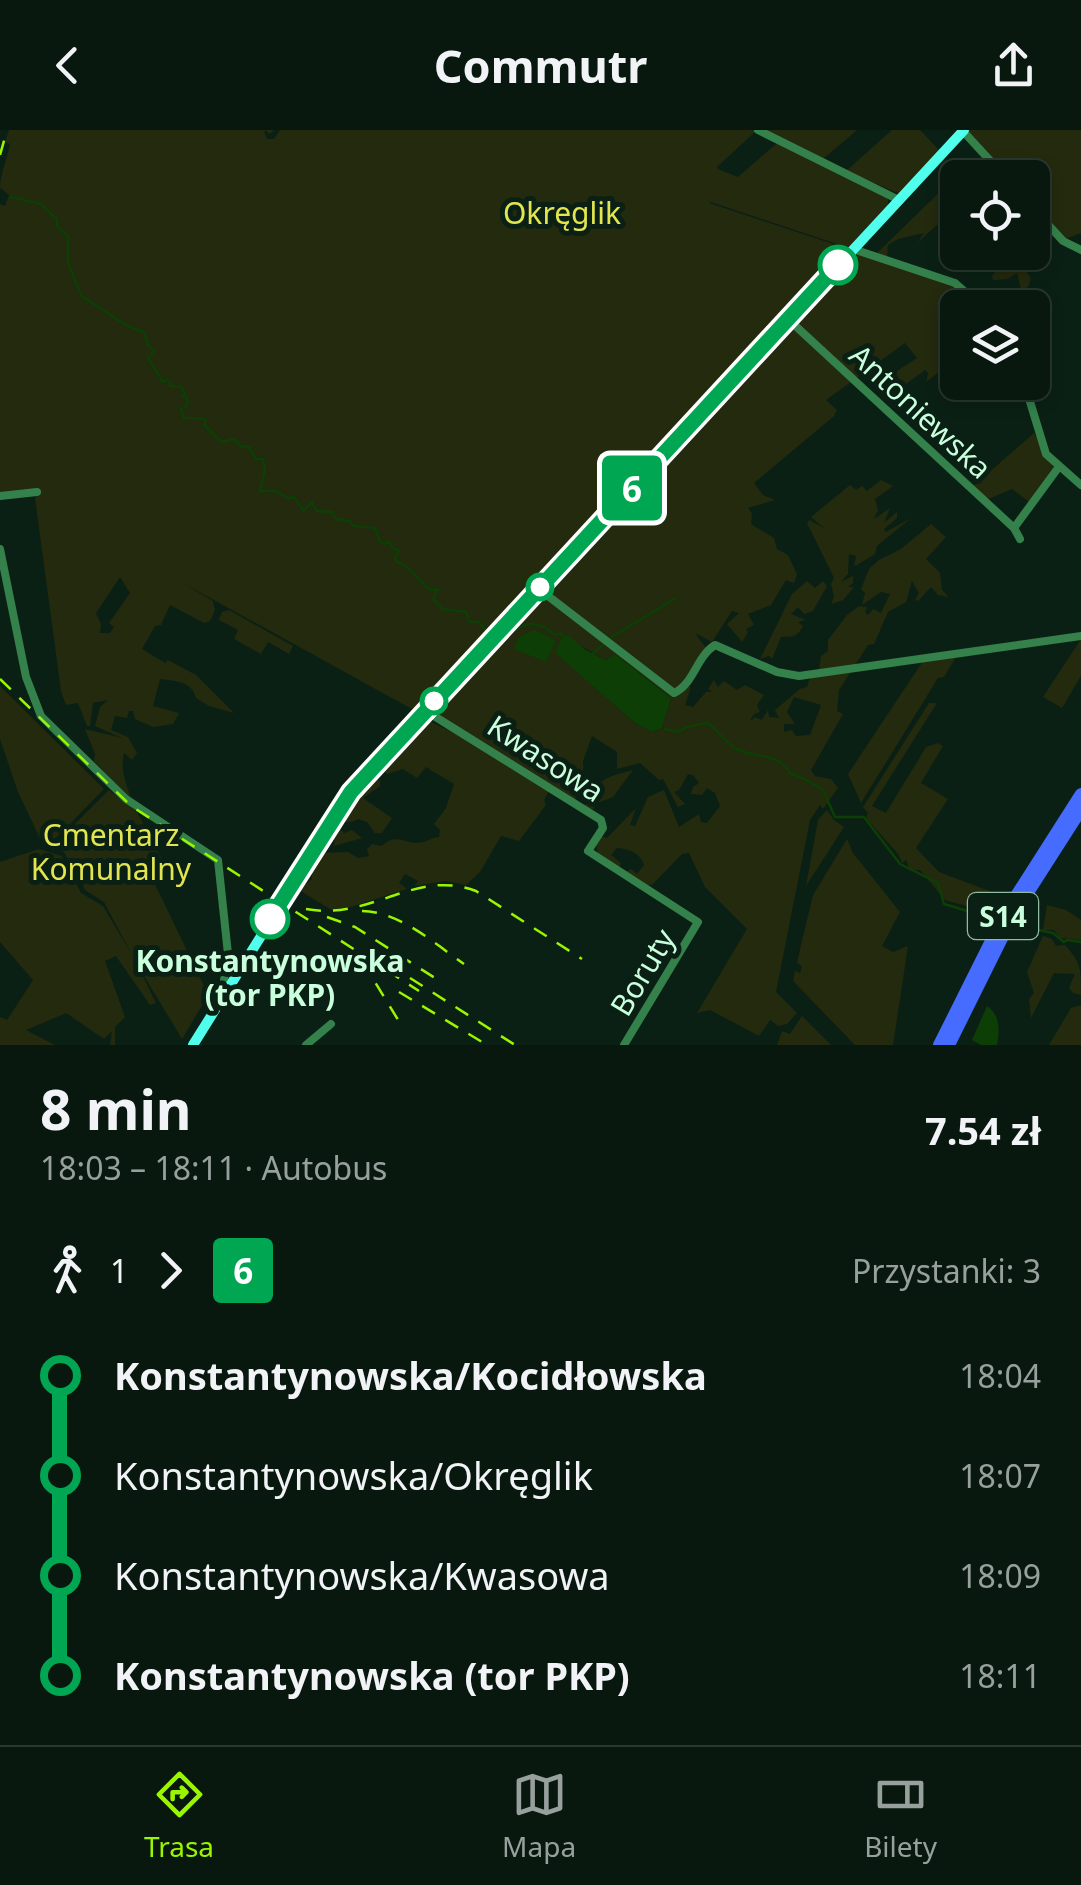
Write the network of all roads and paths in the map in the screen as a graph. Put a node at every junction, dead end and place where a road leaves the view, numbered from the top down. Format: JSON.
{"nodes":[{"id":1,"x":758,"y":130,"type":"edge"},
{"id":2,"x":963,"y":130,"type":"edge"},
{"id":3,"x":990,"y":160,"type":"edge"},
{"id":4,"x":899,"y":200,"type":"junction"},
{"id":5,"x":1050,"y":227,"type":"edge"},
{"id":6,"x":853,"y":249,"type":"junction"},
{"id":7,"x":1081,"y":250,"type":"edge"},
{"id":8,"x":967,"y":290,"type":"edge"},
{"id":9,"x":788,"y":319,"type":"junction"},
{"id":10,"x":1029,"y":400,"type":"edge"},
{"id":11,"x":1058,"y":468,"type":"junction"},
{"id":12,"x":1081,"y":485,"type":"edge"},
{"id":13,"x":37,"y":492,"type":"dead end"},
{"id":14,"x":0,"y":496,"type":"edge"},
{"id":15,"x":1014,"y":528,"type":"junction"},
{"id":16,"x":1020,"y":539,"type":"dead end"},
{"id":17,"x":0,"y":549,"type":"edge"},
{"id":18,"x":539,"y":589,"type":"junction"},
{"id":19,"x":1081,"y":636,"type":"edge"},
{"id":20,"x":426,"y":711,"type":"junction"},
{"id":21,"x":1081,"y":794,"type":"edge"},
{"id":22,"x":1081,"y":810,"type":"edge"},
{"id":23,"x":698,"y":922,"type":"joint"},
{"id":24,"x":225,"y":992,"type":"junction"},
{"id":25,"x":332,"y":1024,"type":"dead end"},
{"id":26,"x":192,"y":1045,"type":"edge"},
{"id":27,"x":306,"y":1045,"type":"edge"},
{"id":28,"x":624,"y":1045,"type":"edge"},
{"id":29,"x":940,"y":1045,"type":"edge"},
{"id":30,"x":949,"y":1045,"type":"edge"}],
"edges":[{"from":1,"to":4,"type":"street"},
{"from":2,"to":3,"type":"street"},
{"from":2,"to":4,"type":"main road"},
{"from":4,"to":6,"type":"main road"},
{"from":5,"to":7,"type":"street"},
{"from":6,"to":8,"type":"street"},
{"from":6,"to":9,"type":"main road"},
{"from":9,"to":15,"type":"street","name":"Antoniewska"},
{"from":9,"to":18,"type":"main road"},
{"from":10,"to":11,"type":"street"},
{"from":11,"to":12,"type":"street"},
{"from":11,"to":15,"type":"street"},
{"from":13,"to":14,"type":"street"},
{"from":15,"to":16,"type":"street","name":"Antoniewska"},
{"from":17,"to":24,"type":"street"},
{"from":18,"to":19,"type":"street"},
{"from":18,"to":20,"type":"main road"},
{"from":20,"to":23,"type":"street","name":"Kwasowa"},
{"from":20,"to":24,"type":"main road"},
{"from":21,"to":29,"type":"highway","number":"S14"},
{"from":22,"to":30,"type":"highway","number":"S14"},
{"from":23,"to":28,"type":"street","name":"Boruty"},
{"from":24,"to":26,"type":"main road"},
{"from":25,"to":27,"type":"street"}]}
